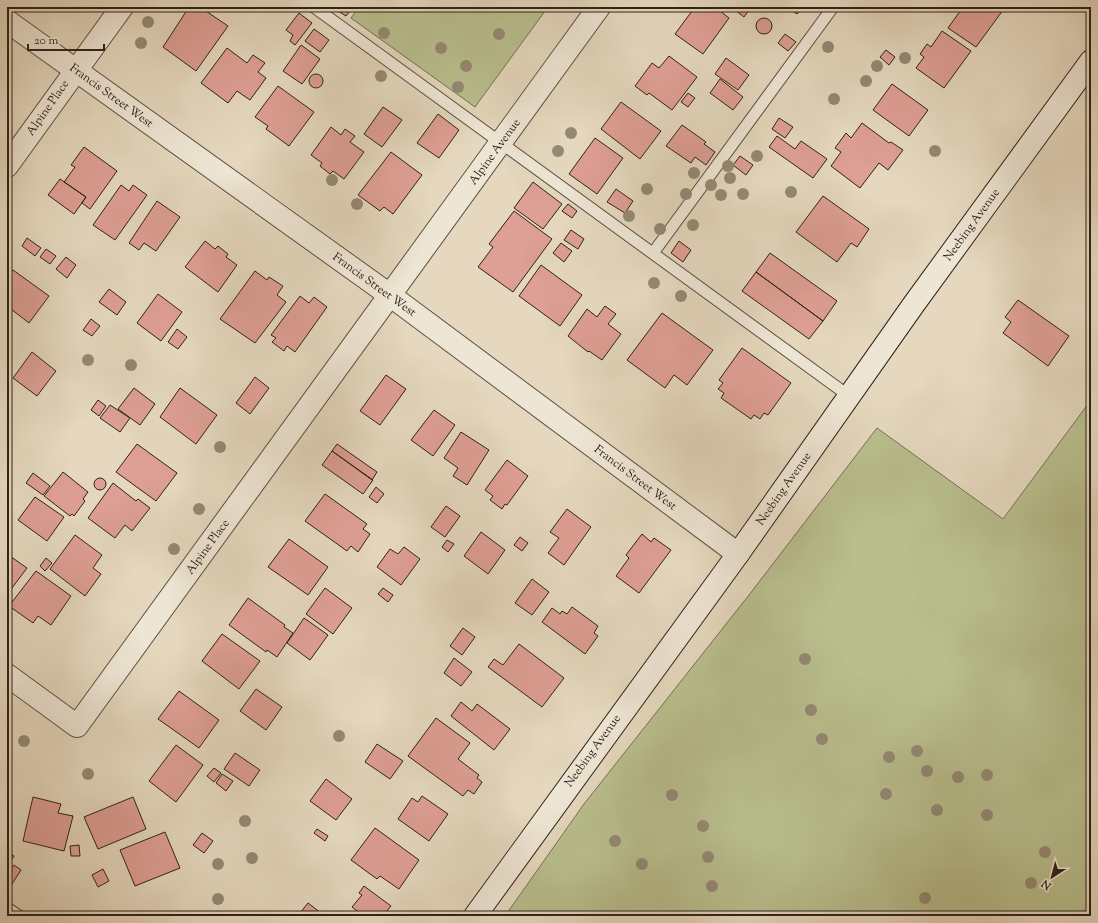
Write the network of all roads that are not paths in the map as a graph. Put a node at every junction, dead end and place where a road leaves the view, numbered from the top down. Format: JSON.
{"nodes":[{"id":1,"x":122,"y":7,"type":"edge"},
{"id":2,"x":314,"y":7,"type":"edge"},
{"id":3,"x":600,"y":7,"type":"edge"},
{"id":4,"x":833,"y":7,"type":"edge"},
{"id":5,"x":7,"y":21,"type":"edge"},
{"id":6,"x":1091,"y":61,"type":"edge"},
{"id":7,"x":75,"y":70,"type":"junction"},
{"id":8,"x":502,"y":142,"type":"junction"},
{"id":9,"x":7,"y":166,"type":"edge"},
{"id":10,"x":653,"y":253,"type":"junction"},
{"id":11,"x":390,"y":296,"type":"junction"},
{"id":12,"x":849,"y":396,"type":"junction"},
{"id":13,"x":738,"y":554,"type":"junction"},
{"id":14,"x":7,"y":675,"type":"edge"},
{"id":15,"x":7,"y":908,"type":"edge"},
{"id":16,"x":19,"y":916,"type":"edge"},
{"id":17,"x":475,"y":916,"type":"edge"}],
"edges":[{"from":1,"to":7,"type":"street","name":"Alpine Place"},
{"from":2,"to":8,"type":"lane"},
{"from":3,"to":8,"type":"street","name":"Alpine Avenue"},
{"from":4,"to":10,"type":"lane"},
{"from":5,"to":7,"type":"street","name":"Francis Street West"},
{"from":6,"to":12,"type":"street","name":"Neebing Avenue"},
{"from":7,"to":9,"type":"street","name":"Alpine Place"},
{"from":7,"to":11,"type":"street","name":"Francis Street West"},
{"from":8,"to":10,"type":"lane"},
{"from":8,"to":11,"type":"street","name":"Alpine Avenue"},
{"from":10,"to":12,"type":"lane"},
{"from":11,"to":13,"type":"street","name":"Francis Street West"},
{"from":11,"to":14,"type":"street","name":"Alpine Place"},
{"from":12,"to":13,"type":"street","name":"Neebing Avenue"},
{"from":13,"to":17,"type":"street","name":"Neebing Avenue"},
{"from":15,"to":16,"type":"lane"}]}
